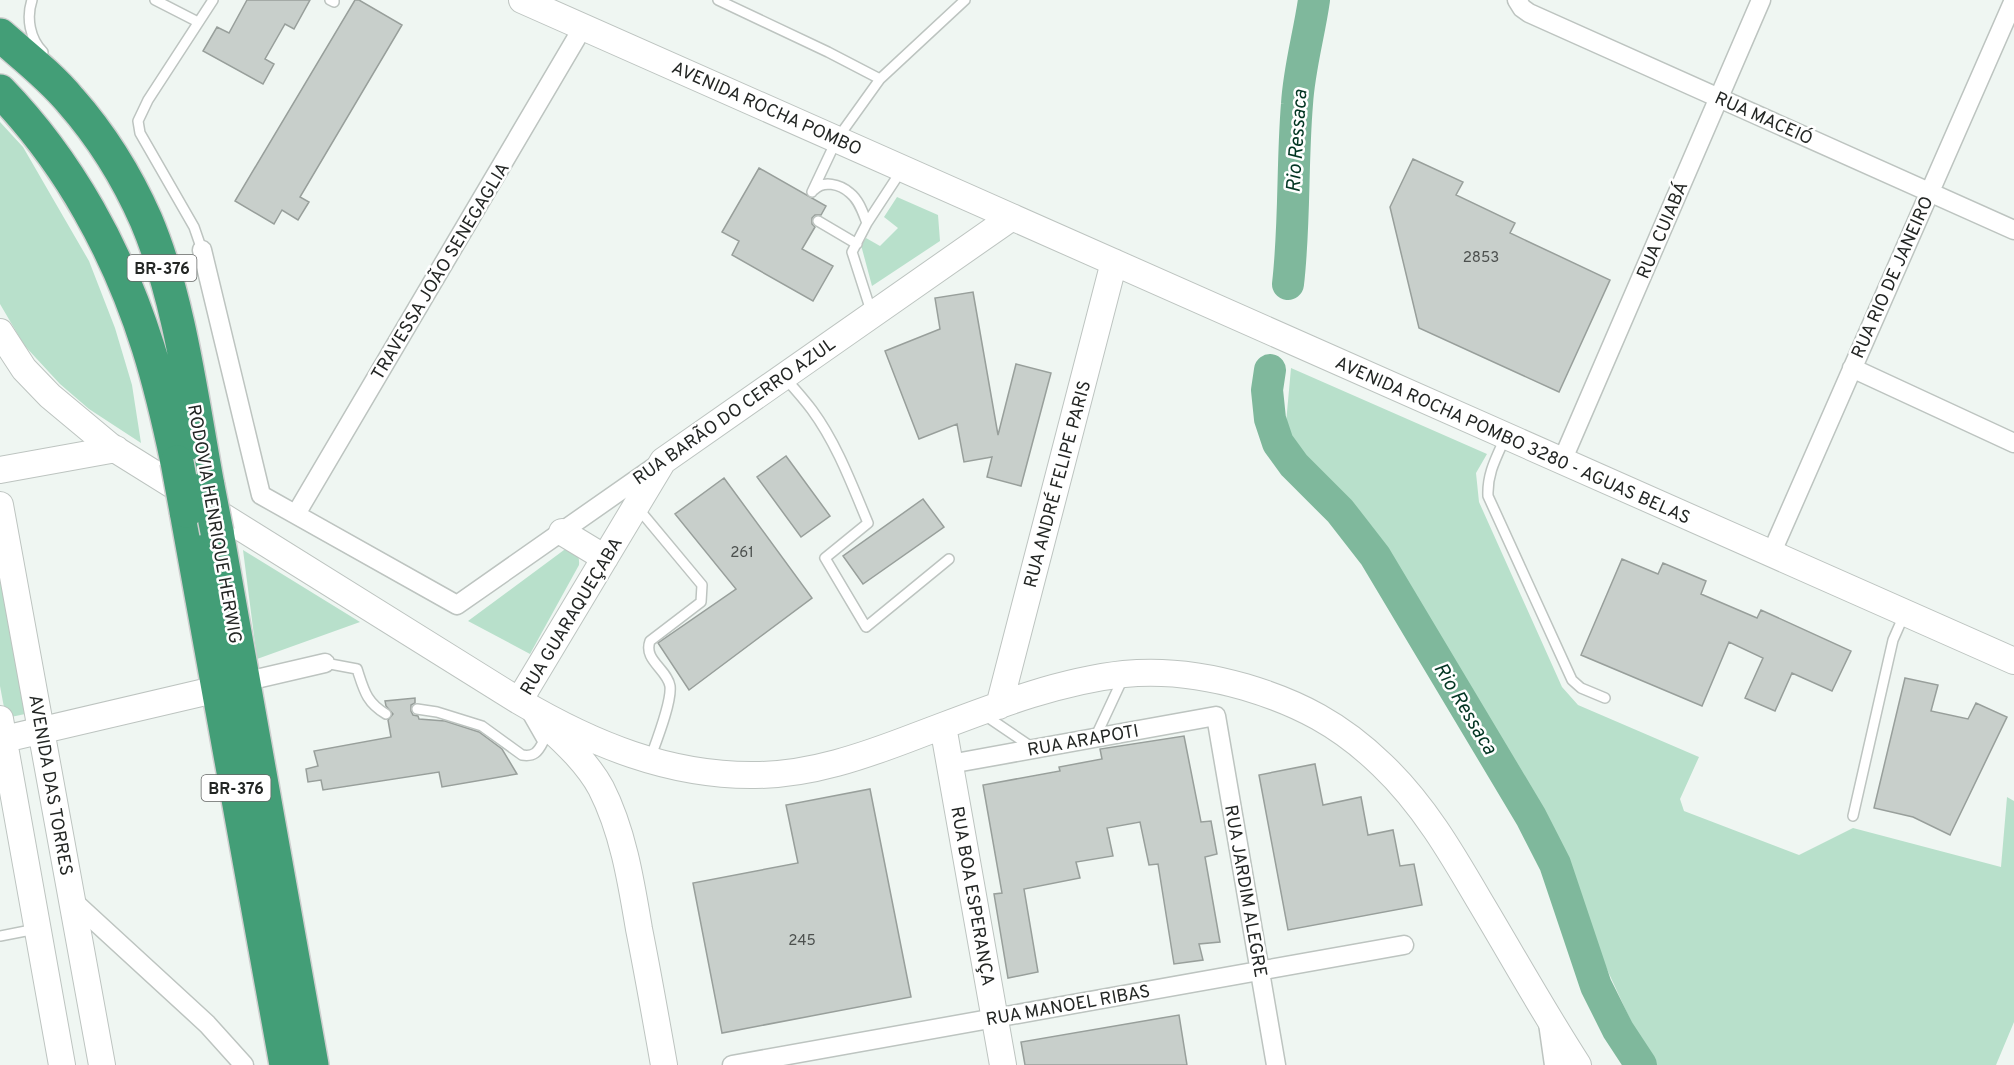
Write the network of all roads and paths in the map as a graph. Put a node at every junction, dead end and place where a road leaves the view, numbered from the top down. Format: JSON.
{"nodes":[{"id":1,"x":32,"y":0,"type":"edge"},
{"id":2,"x":155,"y":0,"type":"edge"},
{"id":3,"x":213,"y":0,"type":"edge"},
{"id":4,"x":522,"y":0,"type":"edge"},
{"id":5,"x":718,"y":0,"type":"edge"},
{"id":6,"x":965,"y":0,"type":"edge"},
{"id":7,"x":1761,"y":0,"type":"edge"},
{"id":8,"x":2014,"y":0,"type":"edge"},
{"id":9,"x":1517,"y":1,"type":"edge"},
{"id":10,"x":198,"y":22,"type":"junction"},
{"id":11,"x":583,"y":27,"type":"junction"},
{"id":12,"x":0,"y":35,"type":"edge"},
{"id":13,"x":53,"y":63,"type":"dead end"},
{"id":14,"x":880,"y":79,"type":"junction"},
{"id":15,"x":0,"y":91,"type":"edge"},
{"id":16,"x":1719,"y":98,"type":"junction"},
{"id":17,"x":837,"y":140,"type":"junction"},
{"id":18,"x":902,"y":168,"type":"junction"},
{"id":19,"x":1930,"y":192,"type":"junction"},
{"id":20,"x":1012,"y":217,"type":"junction"},
{"id":21,"x":818,"y":221,"type":"dead end"},
{"id":22,"x":867,"y":223,"type":"junction"},
{"id":23,"x":2014,"y":230,"type":"edge"},
{"id":24,"x":857,"y":244,"type":"junction"},
{"id":25,"x":202,"y":250,"type":"joint"},
{"id":26,"x":1114,"y":262,"type":"junction"},
{"id":27,"x":872,"y":314,"type":"junction"},
{"id":28,"x":0,"y":332,"type":"edge"},
{"id":29,"x":1852,"y":369,"type":"junction"},
{"id":30,"x":784,"y":376,"type":"junction"},
{"id":31,"x":1506,"y":436,"type":"junction"},
{"id":32,"x":2014,"y":443,"type":"edge"},
{"id":33,"x":116,"y":449,"type":"junction"},
{"id":34,"x":663,"y":461,"type":"junction"},
{"id":35,"x":1562,"y":461,"type":"junction"},
{"id":36,"x":0,"y":470,"type":"edge"},
{"id":37,"x":0,"y":505,"type":"edge"},
{"id":38,"x":636,"y":506,"type":"junction"},
{"id":39,"x":296,"y":514,"type":"junction"},
{"id":40,"x":562,"y":531,"type":"junction"},
{"id":41,"x":1771,"y":554,"type":"junction"},
{"id":42,"x":605,"y":558,"type":"junction"},
{"id":43,"x":949,"y":559,"type":"dead end"},
{"id":44,"x":1905,"y":613,"type":"junction"},
{"id":45,"x":2014,"y":661,"type":"edge"},
{"id":46,"x":325,"y":663,"type":"joint"},
{"id":47,"x":1125,"y":674,"type":"junction"},
{"id":48,"x":231,"y":686,"type":"junction"},
{"id":49,"x":1605,"y":698,"type":"dead end"},
{"id":50,"x":519,"y":701,"type":"junction"},
{"id":51,"x":417,"y":709,"type":"dead end"},
{"id":52,"x":990,"y":709,"type":"junction"},
{"id":53,"x":386,"y":714,"type":"dead end"},
{"id":54,"x":1215,"y":716,"type":"joint"},
{"id":55,"x":943,"y":726,"type":"junction"},
{"id":56,"x":41,"y":730,"type":"junction"},
{"id":57,"x":1,"y":733,"type":"edge"},
{"id":58,"x":1095,"y":738,"type":"junction"},
{"id":59,"x":1035,"y":749,"type":"junction"},
{"id":60,"x":650,"y":761,"type":"junction"},
{"id":61,"x":950,"y":764,"type":"junction"},
{"id":62,"x":1853,"y":816,"type":"dead end"},
{"id":63,"x":72,"y":900,"type":"junction"},
{"id":64,"x":38,"y":928,"type":"junction"},
{"id":65,"x":0,"y":936,"type":"edge"},
{"id":66,"x":1404,"y":945,"type":"dead end"},
{"id":67,"x":1260,"y":971,"type":"junction"},
{"id":68,"x":1547,"y":1016,"type":"junction"},
{"id":69,"x":994,"y":1018,"type":"junction"},
{"id":70,"x":62,"y":1065,"type":"edge"},
{"id":71,"x":102,"y":1065,"type":"edge"},
{"id":72,"x":244,"y":1065,"type":"edge"},
{"id":73,"x":286,"y":1065,"type":"edge"},
{"id":74,"x":312,"y":1065,"type":"edge"},
{"id":75,"x":664,"y":1065,"type":"edge"},
{"id":76,"x":732,"y":1065,"type":"edge"},
{"id":77,"x":1003,"y":1065,"type":"edge"},
{"id":78,"x":1276,"y":1065,"type":"edge"},
{"id":79,"x":1554,"y":1065,"type":"edge"},
{"id":80,"x":1578,"y":1065,"type":"edge"}],
"edges":[{"from":1,"to":13,"type":"lane"},
{"from":2,"to":10,"type":"lane"},
{"from":3,"to":10,"type":"lane"},
{"from":4,"to":11,"type":"main road","name":"AVENIDA ROCHA POMBO"},
{"from":5,"to":14,"type":"lane"},
{"from":6,"to":14,"type":"lane"},
{"from":7,"to":16,"type":"street","name":"RUA CUIABÁ"},
{"from":8,"to":19,"type":"street","name":"RUA RIO DE JANEIRO"},
{"from":9,"to":16,"type":"street","name":"RUA MACEIÓ"},
{"from":10,"to":25,"type":"lane"},
{"from":11,"to":17,"type":"main road","name":"AVENIDA ROCHA POMBO"},
{"from":11,"to":39,"type":"street","name":"TRAVESSA JOÃO SENEGAGLIA"},
{"from":12,"to":48,"type":"highway","name":"RODOVIA HENRIQUE HERWIG","number":"BR-376","bridge":true},
{"from":14,"to":17,"type":"lane"},
{"from":15,"to":48,"type":"highway","name":"RODOVIA HENRIQUE HERWIG","number":"BR-376","bridge":true},
{"from":16,"to":19,"type":"street","name":"RUA MACEIÓ"},
{"from":16,"to":35,"type":"street","name":"RUA CUIABÁ"},
{"from":17,"to":18,"type":"main road","name":"AVENIDA ROCHA POMBO"},
{"from":17,"to":22,"type":"lane"},
{"from":18,"to":20,"type":"main road","name":"AVENIDA ROCHA POMBO"},
{"from":18,"to":22,"type":"lane"},
{"from":19,"to":23,"type":"street","name":"RUA MACEIÓ"},
{"from":19,"to":29,"type":"street","name":"RUA RIO DE JANEIRO"},
{"from":20,"to":26,"type":"main road","name":"AVENIDA ROCHA POMBO 3280 - AGUAS BELAS"},
{"from":20,"to":27,"type":"main road","name":"RUA BARÃO DO CERRO AZUL"},
{"from":21,"to":24,"type":"lane"},
{"from":22,"to":24,"type":"lane"},
{"from":24,"to":27,"type":"lane"},
{"from":25,"to":39,"type":"street"},
{"from":26,"to":31,"type":"main road","name":"AVENIDA ROCHA POMBO 3280 - AGUAS BELAS"},
{"from":26,"to":52,"type":"main road","name":"RUA ANDRÉ FELIPE PARIS"},
{"from":27,"to":30,"type":"main road","name":"RUA BARÃO DO CERRO AZUL"},
{"from":28,"to":33,"type":"main road"},
{"from":29,"to":32,"type":"street"},
{"from":29,"to":41,"type":"street","name":"RUA RIO DE JANEIRO"},
{"from":30,"to":34,"type":"main road","name":"RUA BARÃO DO CERRO AZUL"},
{"from":30,"to":43,"type":"lane"},
{"from":31,"to":35,"type":"main road","name":"AVENIDA ROCHA POMBO 3280 - AGUAS BELAS"},
{"from":31,"to":49,"type":"lane"},
{"from":33,"to":36,"type":"main road"},
{"from":33,"to":50,"type":"main road"},
{"from":34,"to":38,"type":"main road","name":"RUA GUARAQUEÇABA"},
{"from":34,"to":40,"type":"street","name":"RUA BARÃO DO CERRO AZUL"},
{"from":35,"to":41,"type":"main road","name":"AVENIDA ROCHA POMBO 3280 - AGUAS BELAS"},
{"from":37,"to":56,"type":"main road","name":"AVENIDA DAS TORRES"},
{"from":38,"to":42,"type":"main road","name":"RUA GUARAQUEÇABA"},
{"from":38,"to":60,"type":"lane"},
{"from":39,"to":40,"type":"street","name":"RUA BARÃO DO CERRO AZUL"},
{"from":40,"to":42,"type":"main road"},
{"from":41,"to":44,"type":"main road","name":"AVENIDA ROCHA POMBO 3280 - AGUAS BELAS"},
{"from":42,"to":50,"type":"main road","name":"RUA GUARAQUEÇABA"},
{"from":44,"to":45,"type":"main road","name":"AVENIDA ROCHA POMBO 3280 - AGUAS BELAS"},
{"from":44,"to":62,"type":"lane"},
{"from":46,"to":48,"type":"street"},
{"from":46,"to":53,"type":"lane"},
{"from":47,"to":52,"type":"main road"},
{"from":47,"to":58,"type":"lane"},
{"from":47,"to":68,"type":"main road"},
{"from":48,"to":56,"type":"main road"},
{"from":48,"to":73,"type":"highway","name":"RODOVIA HENRIQUE HERWIG","number":"BR-376"},
{"from":48,"to":74,"type":"highway","name":"RODOVIA HENRIQUE HERWIG","number":"BR-376"},
{"from":50,"to":51,"type":"lane"},
{"from":50,"to":60,"type":"main road"},
{"from":50,"to":75,"type":"main road","name":"RUA GUARAQUEÇABA"},
{"from":52,"to":55,"type":"main road"},
{"from":52,"to":59,"type":"lane"},
{"from":54,"to":58,"type":"street","name":"RUA ARAPOTI"},
{"from":54,"to":67,"type":"street","name":"RUA JARDIM ALEGRE"},
{"from":55,"to":60,"type":"main road"},
{"from":55,"to":61,"type":"main road","name":"RUA BOA ESPERANÇA"},
{"from":56,"to":57,"type":"main road"},
{"from":56,"to":63,"type":"main road","name":"AVENIDA DAS TORRES"},
{"from":57,"to":64,"type":"main road"},
{"from":58,"to":59,"type":"street","name":"RUA ARAPOTI"},
{"from":59,"to":61,"type":"street","name":"RUA ARAPOTI"},
{"from":61,"to":69,"type":"main road","name":"RUA BOA ESPERANÇA"},
{"from":63,"to":71,"type":"main road","name":"AVENIDA DAS TORRES"},
{"from":63,"to":72,"type":"street"},
{"from":64,"to":65,"type":"lane"},
{"from":64,"to":70,"type":"main road"},
{"from":66,"to":67,"type":"street","name":"RUA MANOEL RIBAS"},
{"from":67,"to":69,"type":"street","name":"RUA MANOEL RIBAS"},
{"from":67,"to":78,"type":"street","name":"RUA JARDIM ALEGRE"},
{"from":68,"to":79,"type":"street"},
{"from":68,"to":80,"type":"main road"},
{"from":69,"to":76,"type":"street","name":"RUA MANOEL RIBAS"},
{"from":69,"to":77,"type":"main road","name":"RUA BOA ESPERANÇA"}]}
